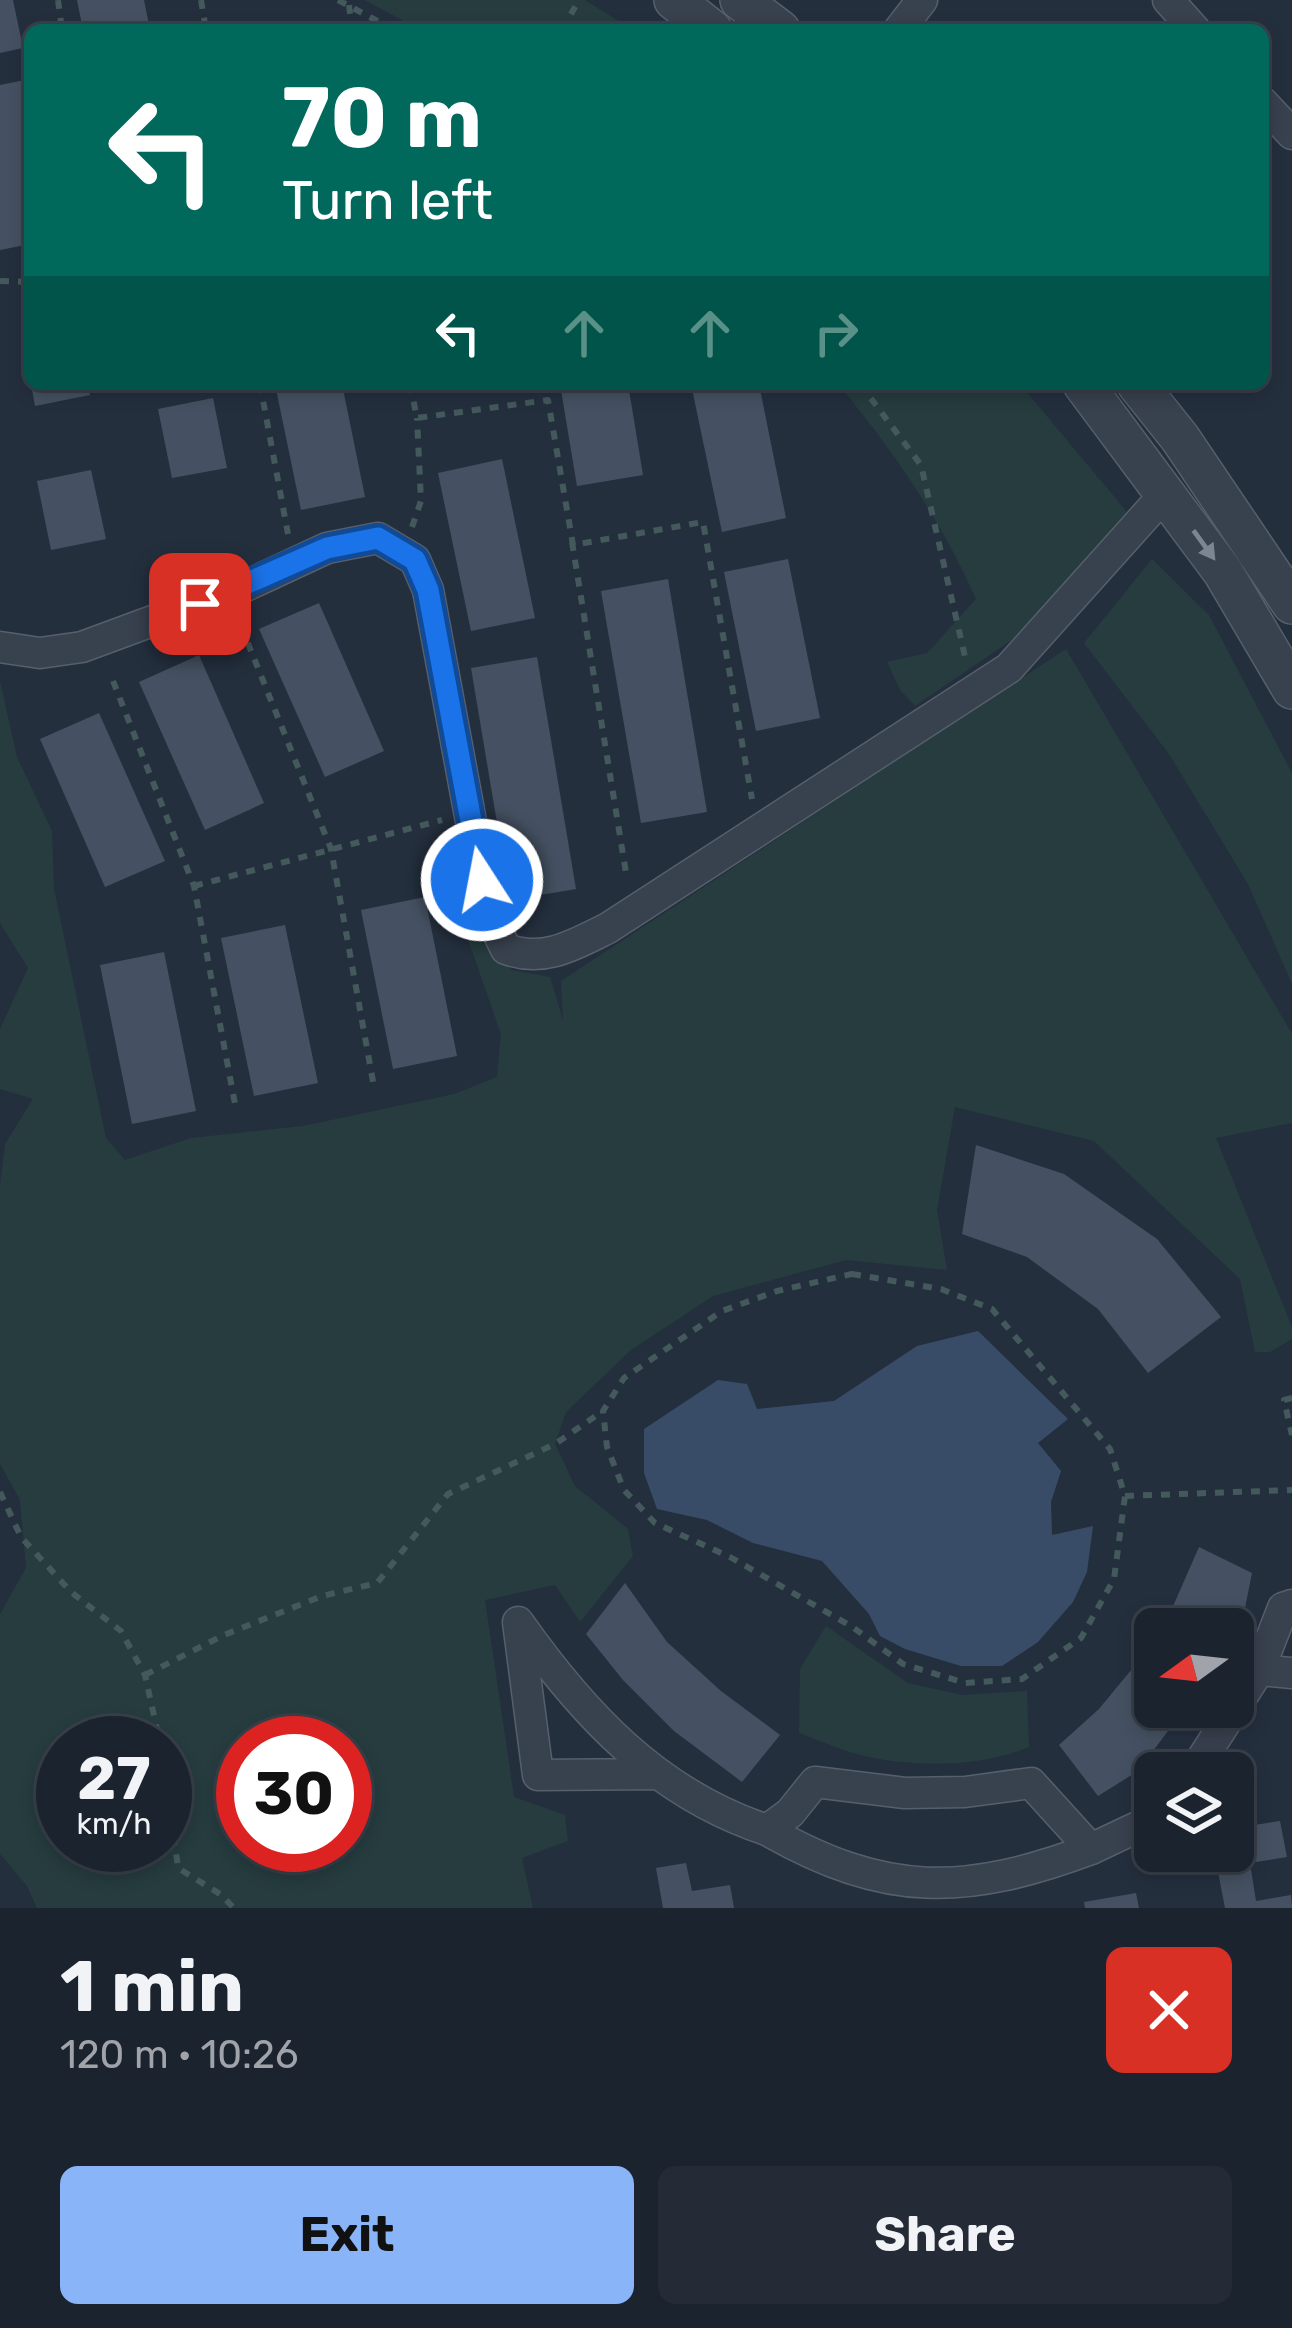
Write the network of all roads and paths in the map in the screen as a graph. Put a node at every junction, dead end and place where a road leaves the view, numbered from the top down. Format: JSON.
{"nodes":[{"id":1,"x":338,"y":0,"type":"edge"},
{"id":2,"x":674,"y":0,"type":"edge"},
{"id":3,"x":740,"y":0,"type":"edge"},
{"id":4,"x":922,"y":0,"type":"edge"},
{"id":5,"x":1168,"y":0,"type":"edge"},
{"id":6,"x":350,"y":5,"type":"junction"},
{"id":7,"x":352,"y":24,"type":"edge"},
{"id":8,"x":383,"y":24,"type":"edge"},
{"id":9,"x":704,"y":24,"type":"edge"},
{"id":10,"x":772,"y":24,"type":"edge"},
{"id":11,"x":904,"y":24,"type":"edge"},
{"id":12,"x":1190,"y":24,"type":"edge"},
{"id":13,"x":1269,"y":109,"type":"edge"},
{"id":14,"x":1292,"y":134,"type":"edge"},
{"id":15,"x":261,"y":390,"type":"edge"},
{"id":16,"x":411,"y":390,"type":"edge"},
{"id":17,"x":865,"y":390,"type":"edge"},
{"id":18,"x":1088,"y":390,"type":"edge"},
{"id":19,"x":1141,"y":390,"type":"edge"},
{"id":20,"x":417,"y":418,"type":"junction"},
{"id":21,"x":1166,"y":493,"type":"junction"},
{"id":22,"x":288,"y":534,"type":"dead end"},
{"id":23,"x":571,"y":535,"type":"junction"},
{"id":24,"x":403,"y":553,"type":"junction"},
{"id":25,"x":1292,"y":604,"type":"edge"},
{"id":26,"x":241,"y":626,"type":"dead end"},
{"id":27,"x":0,"y":647,"type":"edge"},
{"id":28,"x":113,"y":681,"type":"dead end"},
{"id":29,"x":1292,"y":689,"type":"edge"},
{"id":30,"x":973,"y":691,"type":"junction"},
{"id":31,"x":750,"y":789,"type":"dead end"},
{"id":32,"x":469,"y":813,"type":"junction"},
{"id":33,"x":331,"y":849,"type":"junction"},
{"id":34,"x":194,"y":886,"type":"junction"},
{"id":35,"x":633,"y":912,"type":"junction"},
{"id":36,"x":374,"y":1087,"type":"dead end"},
{"id":37,"x":235,"y":1104,"type":"dead end"},
{"id":38,"x":1292,"y":1398,"type":"edge"},
{"id":39,"x":603,"y":1411,"type":"junction"},
{"id":40,"x":1292,"y":1435,"type":"edge"},
{"id":41,"x":1292,"y":1490,"type":"edge"},
{"id":42,"x":0,"y":1492,"type":"edge"},
{"id":43,"x":1125,"y":1496,"type":"junction"},
{"id":44,"x":1292,"y":1605,"type":"edge"},
{"id":45,"x":1259,"y":1670,"type":"junction"},
{"id":46,"x":1292,"y":1673,"type":"edge"},
{"id":47,"x":145,"y":1675,"type":"junction"},
{"id":48,"x":154,"y":1716,"type":"edge"},
{"id":49,"x":1206,"y":1752,"type":"edge"},
{"id":50,"x":657,"y":1774,"type":"junction"},
{"id":51,"x":1134,"y":1829,"type":"edge"},
{"id":52,"x":767,"y":1830,"type":"junction"},
{"id":53,"x":1091,"y":1849,"type":"junction"},
{"id":54,"x":184,"y":1872,"type":"edge"},
{"id":55,"x":235,"y":1908,"type":"edge"}],
"edges":[{"from":1,"to":6,"type":"path"},
{"from":2,"to":9,"type":"street"},
{"from":3,"to":10,"type":"street"},
{"from":4,"to":11,"type":"street"},
{"from":5,"to":12,"type":"street"},
{"from":6,"to":7,"type":"path"},
{"from":6,"to":8,"type":"path"},
{"from":13,"to":14,"type":"street"},
{"from":15,"to":22,"type":"path"},
{"from":16,"to":20,"type":"path"},
{"from":17,"to":30,"type":"path"},
{"from":18,"to":21,"type":"street"},
{"from":19,"to":25,"type":"street"},
{"from":20,"to":23,"type":"path"},
{"from":20,"to":24,"type":"path"},
{"from":21,"to":29,"type":"street","one_way":true},
{"from":21,"to":30,"type":"street"},
{"from":23,"to":31,"type":"path"},
{"from":23,"to":35,"type":"path"},
{"from":24,"to":27,"type":"street"},
{"from":24,"to":32,"type":"street"},
{"from":26,"to":33,"type":"path"},
{"from":28,"to":34,"type":"path"},
{"from":30,"to":35,"type":"street"},
{"from":32,"to":33,"type":"path"},
{"from":32,"to":35,"type":"street"},
{"from":33,"to":34,"type":"path"},
{"from":33,"to":36,"type":"path"},
{"from":34,"to":37,"type":"path"},
{"from":38,"to":40,"type":"path"},
{"from":39,"to":43,"type":"path"},
{"from":39,"to":43,"type":"path"},
{"from":39,"to":47,"type":"path"},
{"from":41,"to":43,"type":"path"},
{"from":42,"to":47,"type":"path"},
{"from":44,"to":45,"type":"street"},
{"from":45,"to":46,"type":"street"},
{"from":45,"to":49,"type":"street"},
{"from":47,"to":48,"type":"path"},
{"from":50,"to":50,"type":"street"},
{"from":50,"to":52,"type":"street"},
{"from":51,"to":53,"type":"street"},
{"from":52,"to":53,"type":"street"},
{"from":52,"to":53,"type":"street"},
{"from":54,"to":55,"type":"path"}]}
